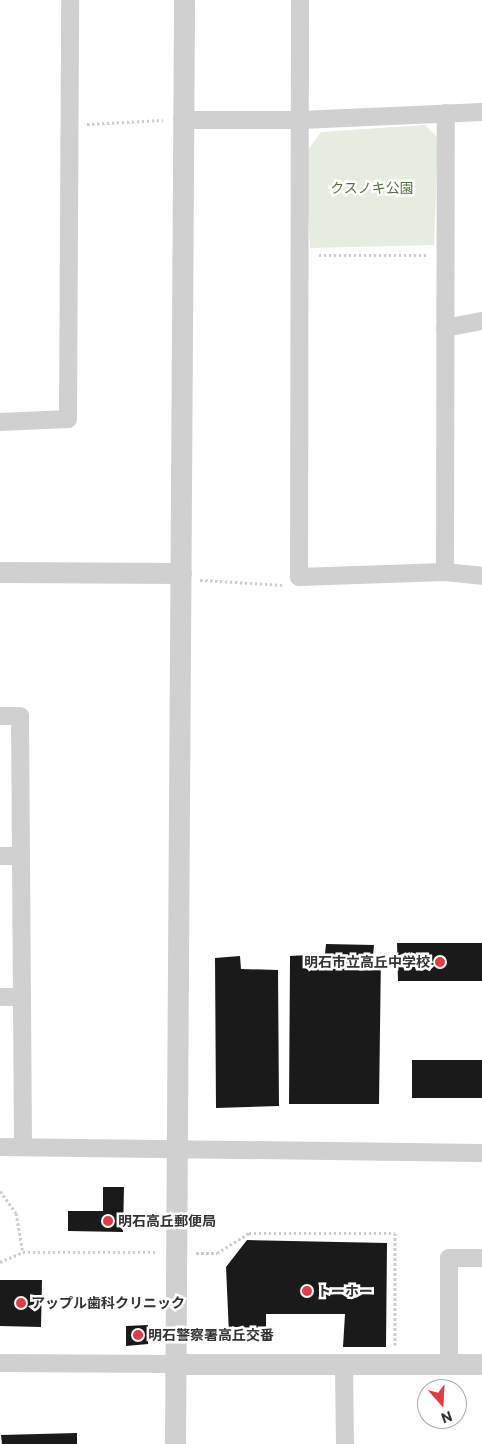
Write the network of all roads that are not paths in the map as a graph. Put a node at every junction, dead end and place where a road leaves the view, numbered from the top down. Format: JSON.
{"nodes":[{"id":1,"x":70,"y":0,"type":"edge"},
{"id":2,"x":184,"y":0,"type":"edge"},
{"id":3,"x":300,"y":0,"type":"edge"},
{"id":4,"x":446,"y":112,"type":"junction"},
{"id":5,"x":482,"y":112,"type":"edge"},
{"id":6,"x":182,"y":120,"type":"junction"},
{"id":7,"x":301,"y":120,"type":"junction"},
{"id":8,"x":482,"y":321,"type":"edge"},
{"id":9,"x":445,"y":328,"type":"junction"},
{"id":10,"x":0,"y":422,"type":"edge"},
{"id":11,"x":0,"y":572,"type":"edge"},
{"id":12,"x":446,"y":572,"type":"junction"},
{"id":13,"x":181,"y":573,"type":"junction"},
{"id":14,"x":482,"y":576,"type":"edge"},
{"id":15,"x":0,"y":716,"type":"edge"},
{"id":16,"x":0,"y":856,"type":"edge"},
{"id":17,"x":21,"y":856,"type":"junction"},
{"id":18,"x":0,"y":997,"type":"edge"},
{"id":19,"x":22,"y":997,"type":"junction"},
{"id":20,"x":0,"y":1147,"type":"edge"},
{"id":21,"x":23,"y":1147,"type":"junction"},
{"id":22,"x":178,"y":1150,"type":"junction"},
{"id":23,"x":482,"y":1153,"type":"edge"},
{"id":24,"x":482,"y":1258,"type":"edge"},
{"id":25,"x":0,"y":1363,"type":"edge"},
{"id":26,"x":176,"y":1364,"type":"junction"},
{"id":27,"x":449,"y":1364,"type":"junction"},
{"id":28,"x":482,"y":1364,"type":"edge"},
{"id":29,"x":344,"y":1365,"type":"junction"},
{"id":30,"x":176,"y":1444,"type":"edge"},
{"id":31,"x":345,"y":1444,"type":"edge"}],
"edges":[{"from":1,"to":10,"type":"street"},
{"from":2,"to":6,"type":"street"},
{"from":3,"to":7,"type":"street"},
{"from":4,"to":5,"type":"street"},
{"from":4,"to":7,"type":"street"},
{"from":4,"to":9,"type":"street"},
{"from":6,"to":7,"type":"street"},
{"from":6,"to":13,"type":"street"},
{"from":7,"to":12,"type":"street"},
{"from":8,"to":9,"type":"street"},
{"from":9,"to":12,"type":"street"},
{"from":11,"to":13,"type":"street"},
{"from":12,"to":14,"type":"street"},
{"from":13,"to":22,"type":"street"},
{"from":15,"to":17,"type":"street"},
{"from":16,"to":17,"type":"street"},
{"from":17,"to":19,"type":"street"},
{"from":18,"to":19,"type":"street"},
{"from":19,"to":21,"type":"street"},
{"from":20,"to":21,"type":"street"},
{"from":21,"to":22,"type":"street"},
{"from":22,"to":23,"type":"street"},
{"from":22,"to":26,"type":"street"},
{"from":24,"to":27,"type":"street"},
{"from":25,"to":26,"type":"street"},
{"from":26,"to":29,"type":"street"},
{"from":26,"to":30,"type":"street"},
{"from":27,"to":28,"type":"street"},
{"from":27,"to":29,"type":"street"},
{"from":29,"to":31,"type":"street"}]}
